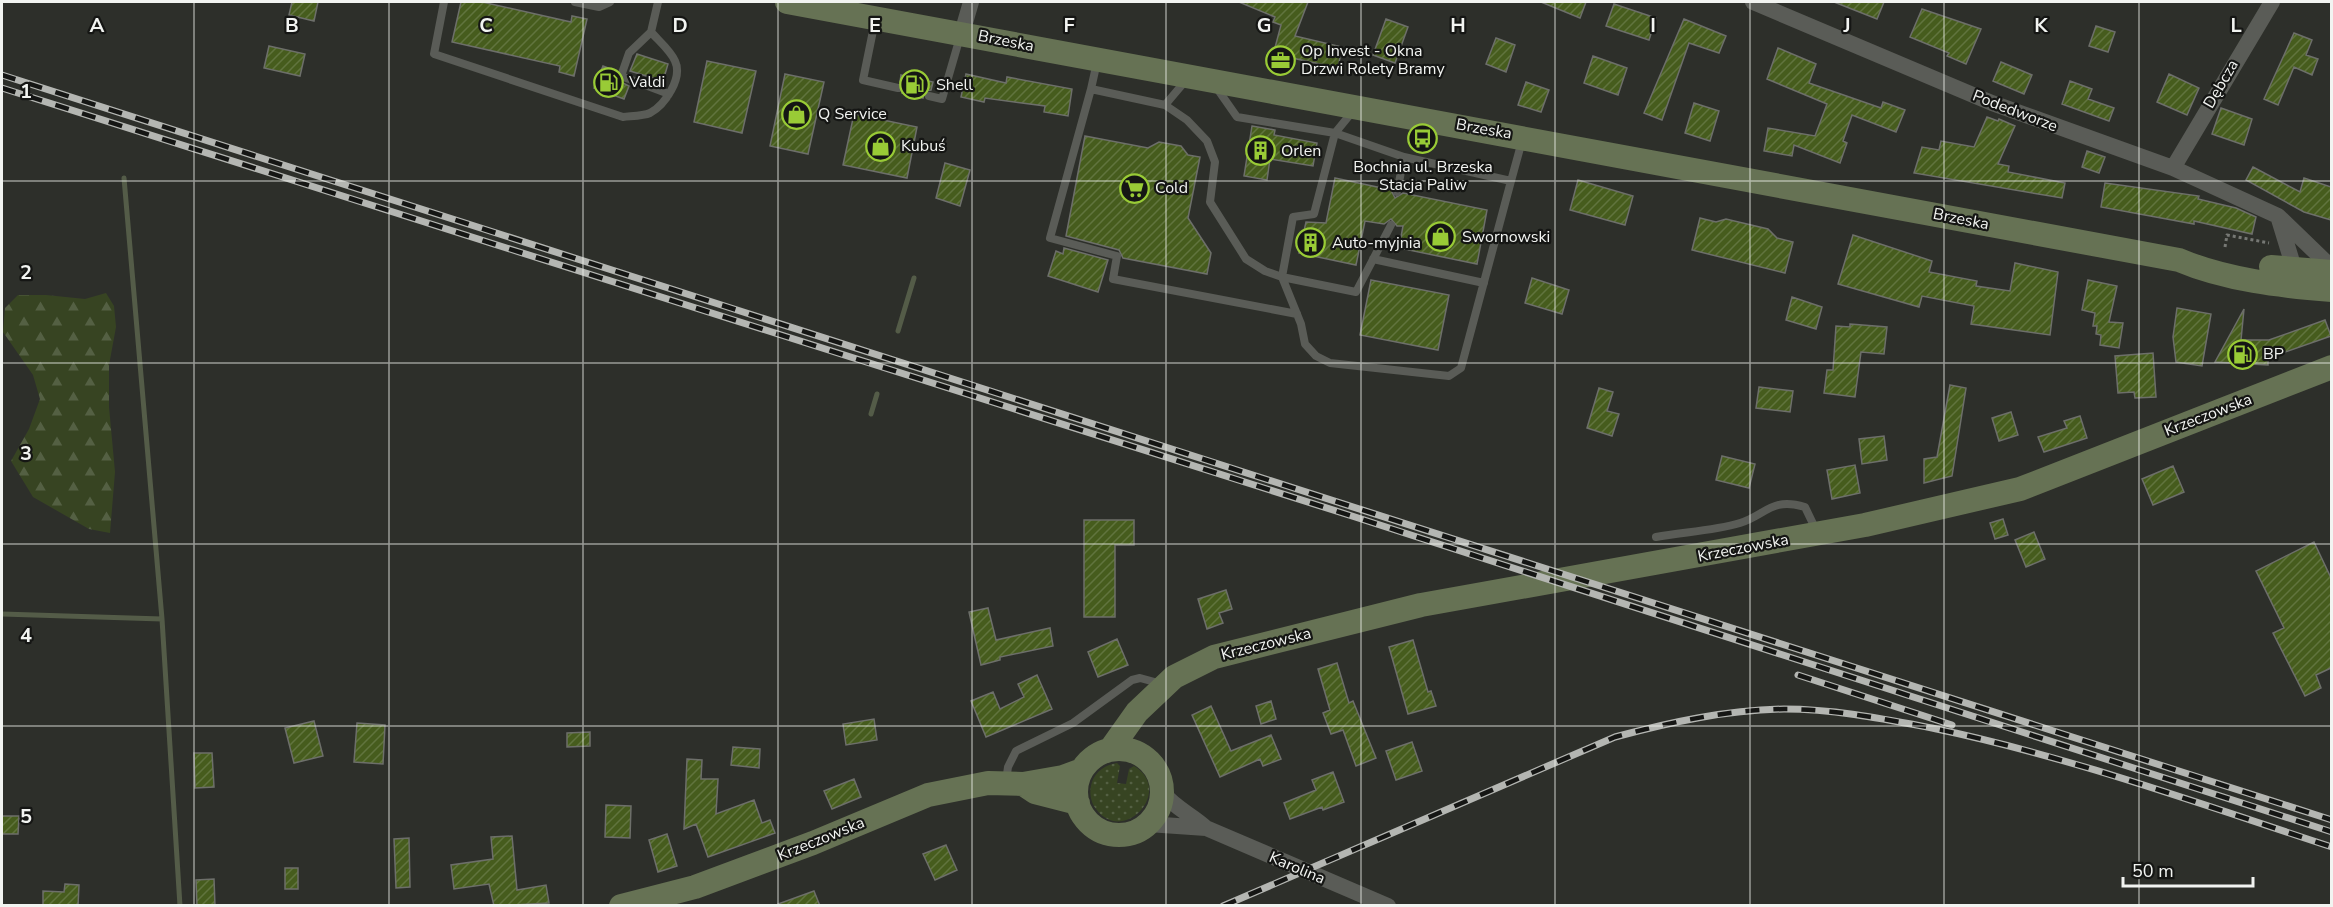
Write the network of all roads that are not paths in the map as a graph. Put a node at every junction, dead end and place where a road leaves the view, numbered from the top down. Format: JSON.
{"nodes":[{"id":1,"x":444,"y":2,"type":"edge"},
{"id":2,"x":574,"y":2,"type":"edge"},
{"id":3,"x":610,"y":2,"type":"edge"},
{"id":4,"x":654,"y":2,"type":"edge"},
{"id":5,"x":658,"y":2,"type":"edge"},
{"id":6,"x":787,"y":2,"type":"edge"},
{"id":7,"x":971,"y":2,"type":"edge"},
{"id":8,"x":1753,"y":2,"type":"edge"},
{"id":9,"x":2271,"y":2,"type":"edge"},
{"id":10,"x":1785,"y":8,"type":"edge"},
{"id":11,"x":875,"y":18,"type":"junction"},
{"id":12,"x":651,"y":32,"type":"junction"},
{"id":13,"x":962,"y":33,"type":"junction"},
{"id":14,"x":1098,"y":58,"type":"junction"},
{"id":15,"x":1200,"y":78,"type":"junction"},
{"id":16,"x":898,"y":88,"type":"dead end"},
{"id":17,"x":1091,"y":89,"type":"junction"},
{"id":18,"x":669,"y":94,"type":"junction"},
{"id":19,"x":929,"y":96,"type":"dead end"},
{"id":20,"x":1165,"y":105,"type":"junction"},
{"id":21,"x":1356,"y":107,"type":"junction"},
{"id":22,"x":1335,"y":133,"type":"junction"},
{"id":23,"x":1523,"y":137,"type":"junction"},
{"id":24,"x":1404,"y":157,"type":"junction"},
{"id":25,"x":2173,"y":168,"type":"junction"},
{"id":26,"x":1511,"y":181,"type":"junction"},
{"id":27,"x":1397,"y":192,"type":"dead end"},
{"id":28,"x":2278,"y":216,"type":"junction"},
{"id":29,"x":1391,"y":225,"type":"dead end"},
{"id":30,"x":1373,"y":259,"type":"junction"},
{"id":31,"x":2331,"y":270,"type":"edge"},
{"id":32,"x":1282,"y":277,"type":"junction"},
{"id":33,"x":2298,"y":279,"type":"junction"},
{"id":34,"x":1484,"y":283,"type":"junction"},
{"id":35,"x":2331,"y":290,"type":"edge"},
{"id":36,"x":1297,"y":314,"type":"junction"},
{"id":37,"x":2331,"y":367,"type":"edge"},
{"id":38,"x":1817,"y":534,"type":"junction"},
{"id":39,"x":1656,"y":537,"type":"dead end"},
{"id":40,"x":1158,"y":693,"type":"junction"},
{"id":41,"x":1110,"y":750,"type":"junction"},
{"id":42,"x":1146,"y":758,"type":"junction"},
{"id":43,"x":1082,"y":770,"type":"junction"},
{"id":44,"x":1014,"y":783,"type":"junction"},
{"id":45,"x":1163,"y":793,"type":"junction"},
{"id":46,"x":1078,"y":803,"type":"junction"},
{"id":47,"x":1148,"y":824,"type":"junction"},
{"id":48,"x":1206,"y":828,"type":"junction"},
{"id":49,"x":1379,"y":904,"type":"edge"},
{"id":50,"x":621,"y":906,"type":"edge"}],
"edges":[{"from":1,"to":18,"type":"lane"},
{"from":2,"to":3,"type":"lane"},
{"from":4,"to":5,"type":"lane"},
{"from":5,"to":12,"type":"lane"},
{"from":6,"to":11,"type":"main road","name":"Brzeska"},
{"from":7,"to":13,"type":"street"},
{"from":8,"to":10,"type":"street","name":"Podedworze"},
{"from":9,"to":25,"type":"street","name":"Dębcza"},
{"from":10,"to":25,"type":"street","name":"Podedworze"},
{"from":11,"to":13,"type":"main road","name":"Brzeska"},
{"from":11,"to":16,"type":"lane"},
{"from":12,"to":18,"type":"lane"},
{"from":12,"to":18,"type":"lane"},
{"from":13,"to":14,"type":"main road","name":"Brzeska"},
{"from":13,"to":19,"type":"lane"},
{"from":14,"to":15,"type":"main road","name":"Brzeska"},
{"from":14,"to":17,"type":"lane"},
{"from":15,"to":20,"type":"lane"},
{"from":15,"to":21,"type":"main road","name":"Brzeska"},
{"from":15,"to":22,"type":"lane"},
{"from":17,"to":20,"type":"lane"},
{"from":17,"to":36,"type":"lane"},
{"from":20,"to":32,"type":"lane"},
{"from":21,"to":22,"type":"lane"},
{"from":21,"to":23,"type":"main road","name":"Brzeska"},
{"from":22,"to":24,"type":"lane"},
{"from":22,"to":32,"type":"lane"},
{"from":23,"to":26,"type":"lane"},
{"from":23,"to":33,"type":"main road","name":"Brzeska"},
{"from":24,"to":26,"type":"lane"},
{"from":24,"to":27,"type":"lane"},
{"from":25,"to":28,"type":"street","name":"Podedworze"},
{"from":26,"to":34,"type":"lane"},
{"from":28,"to":31,"type":"street","name":"Podedworze"},
{"from":28,"to":33,"type":"street"},
{"from":29,"to":30,"type":"lane"},
{"from":30,"to":32,"type":"lane"},
{"from":30,"to":34,"type":"lane"},
{"from":31,"to":33,"type":"main road","name":"Brzeska"},
{"from":32,"to":36,"type":"lane"},
{"from":33,"to":35,"type":"main road","name":"Brzeska"},
{"from":34,"to":36,"type":"lane"},
{"from":37,"to":38,"type":"main road","name":"Krzeczowska"},
{"from":38,"to":39,"type":"lane"},
{"from":38,"to":40,"type":"main road","name":"Krzeczowska"},
{"from":40,"to":41,"type":"main road","name":"Krzeczowska"},
{"from":40,"to":42,"type":"main road"},
{"from":40,"to":44,"type":"lane"},
{"from":41,"to":42,"type":"main road"},
{"from":41,"to":43,"type":"main road"},
{"from":42,"to":45,"type":"main road"},
{"from":43,"to":44,"type":"main road","name":"Krzeczowska"},
{"from":43,"to":46,"type":"main road"},
{"from":44,"to":46,"type":"main road","name":"Krzeczowska"},
{"from":44,"to":50,"type":"main road","name":"Krzeczowska"},
{"from":45,"to":47,"type":"main road"},
{"from":45,"to":48,"type":"street","name":"Karolina"},
{"from":46,"to":47,"type":"main road"},
{"from":47,"to":48,"type":"street","name":"Karolina"},
{"from":48,"to":49,"type":"street","name":"Karolina"}]}
